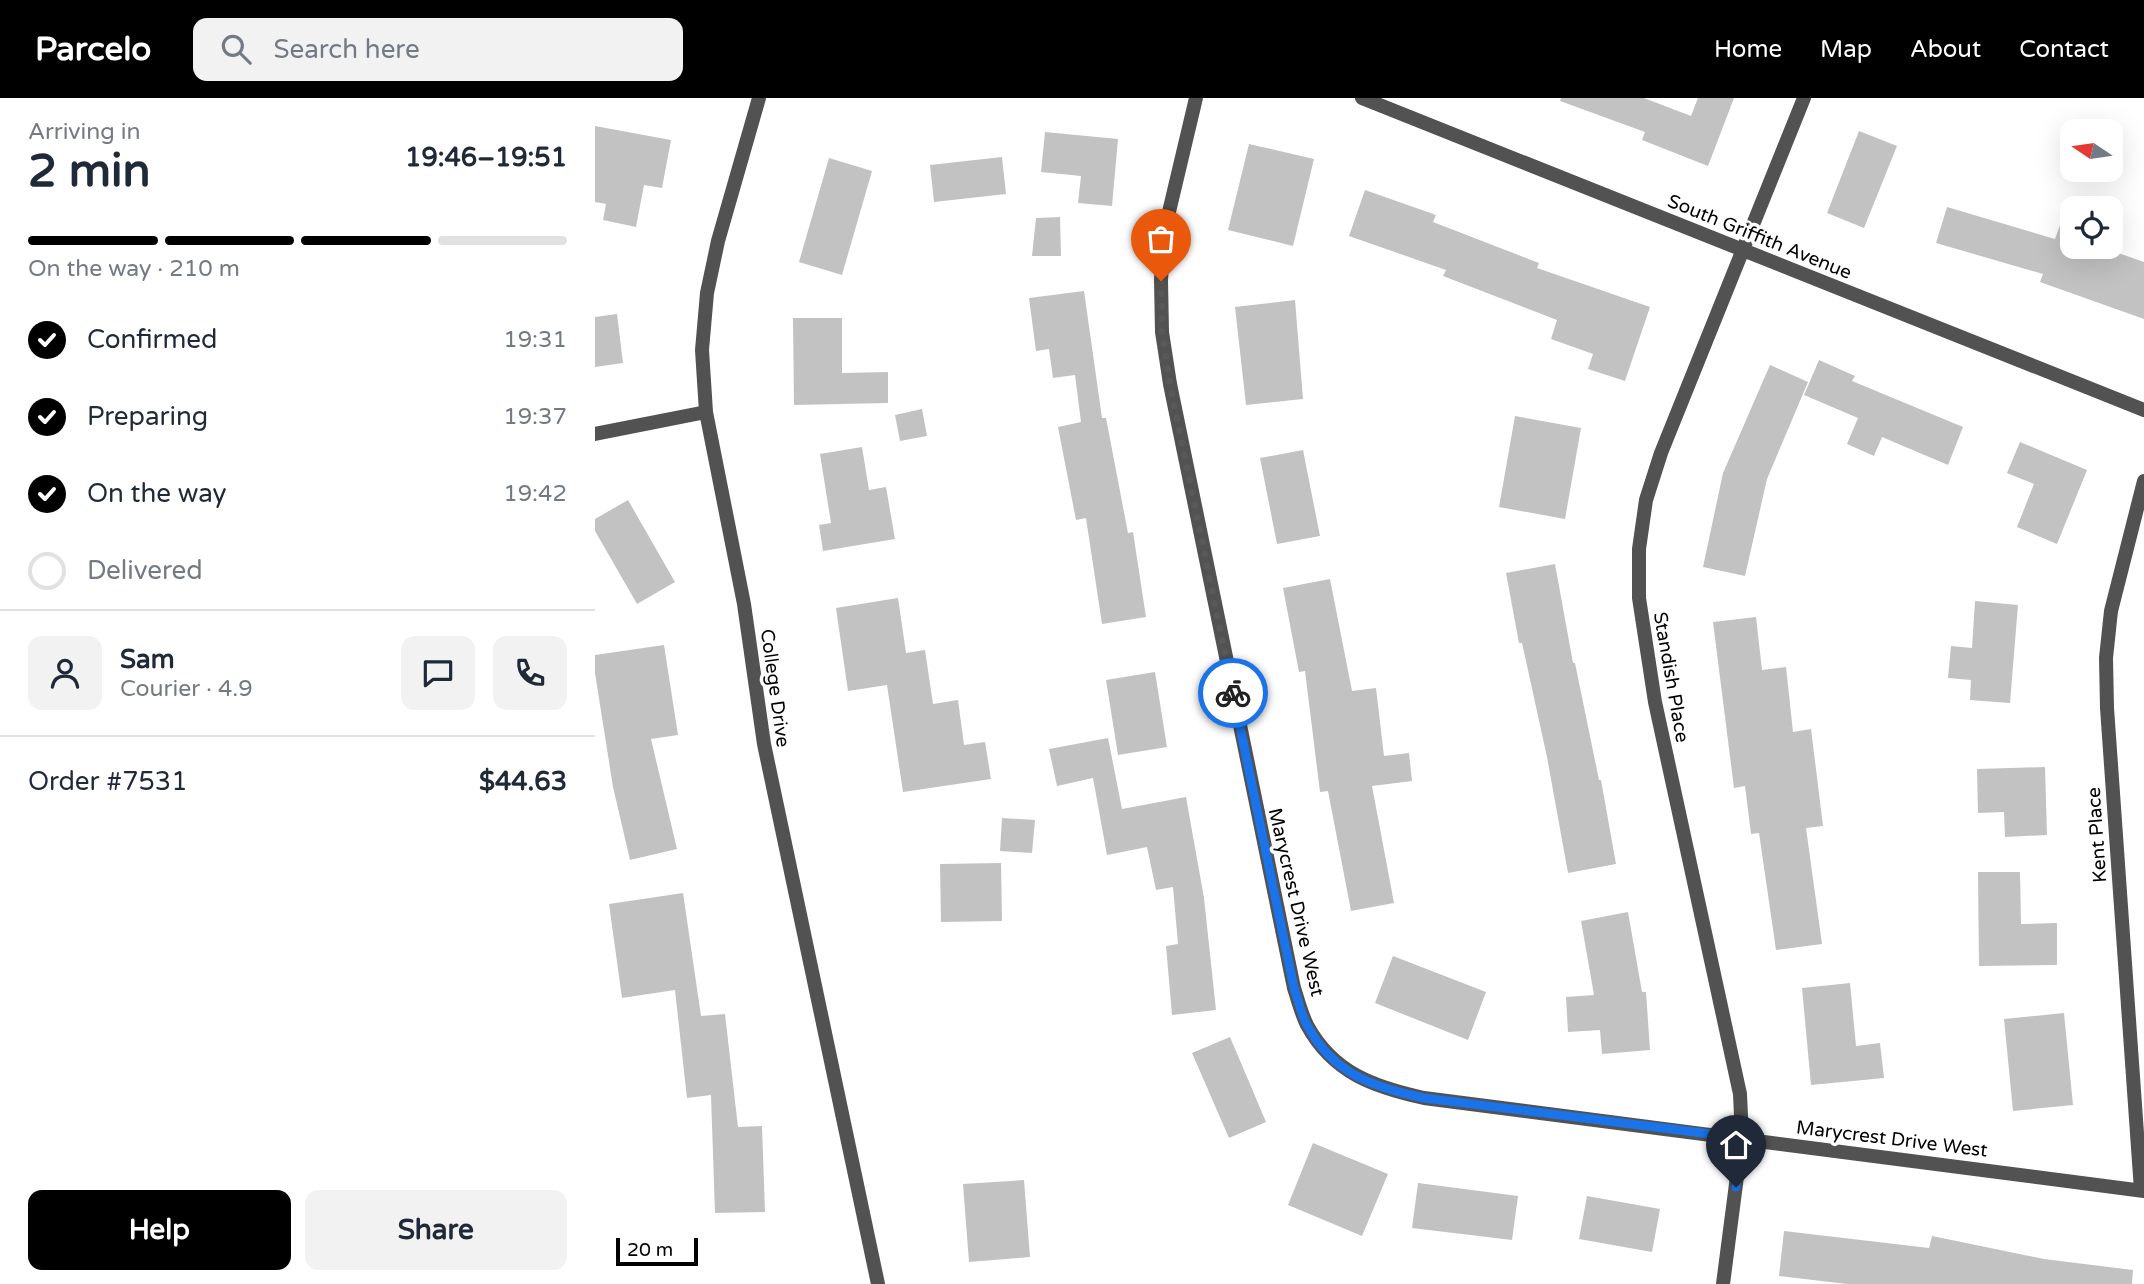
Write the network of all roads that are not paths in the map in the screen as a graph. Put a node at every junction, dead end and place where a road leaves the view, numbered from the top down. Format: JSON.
{"nodes":[{"id":1,"x":759,"y":98,"type":"edge"},
{"id":2,"x":1196,"y":98,"type":"edge"},
{"id":3,"x":1362,"y":98,"type":"edge"},
{"id":4,"x":1804,"y":98,"type":"edge"},
{"id":5,"x":1743,"y":249,"type":"junction"},
{"id":6,"x":2144,"y":410,"type":"edge"},
{"id":7,"x":706,"y":412,"type":"junction"},
{"id":8,"x":595,"y":434,"type":"edge"},
{"id":9,"x":2144,"y":481,"type":"edge"},
{"id":10,"x":1742,"y":1138,"type":"junction"},
{"id":11,"x":2142,"y":1190,"type":"edge"},
{"id":12,"x":878,"y":1284,"type":"edge"},
{"id":13,"x":1723,"y":1284,"type":"edge"}],
"edges":[{"from":1,"to":7,"type":"street","name":"College Drive"},
{"from":2,"to":10,"type":"street","name":"Marycrest Drive West"},
{"from":3,"to":5,"type":"street","name":"South Griffith Avenue"},
{"from":4,"to":5,"type":"street","name":"Standish Place"},
{"from":5,"to":6,"type":"street","name":"South Griffith Avenue"},
{"from":5,"to":10,"type":"street","name":"Standish Place"},
{"from":7,"to":8,"type":"street"},
{"from":7,"to":12,"type":"street","name":"College Drive"},
{"from":9,"to":11,"type":"street","name":"Kent Place"},
{"from":10,"to":11,"type":"street","name":"Marycrest Drive West"},
{"from":10,"to":13,"type":"street","name":"Standish Place"}]}
